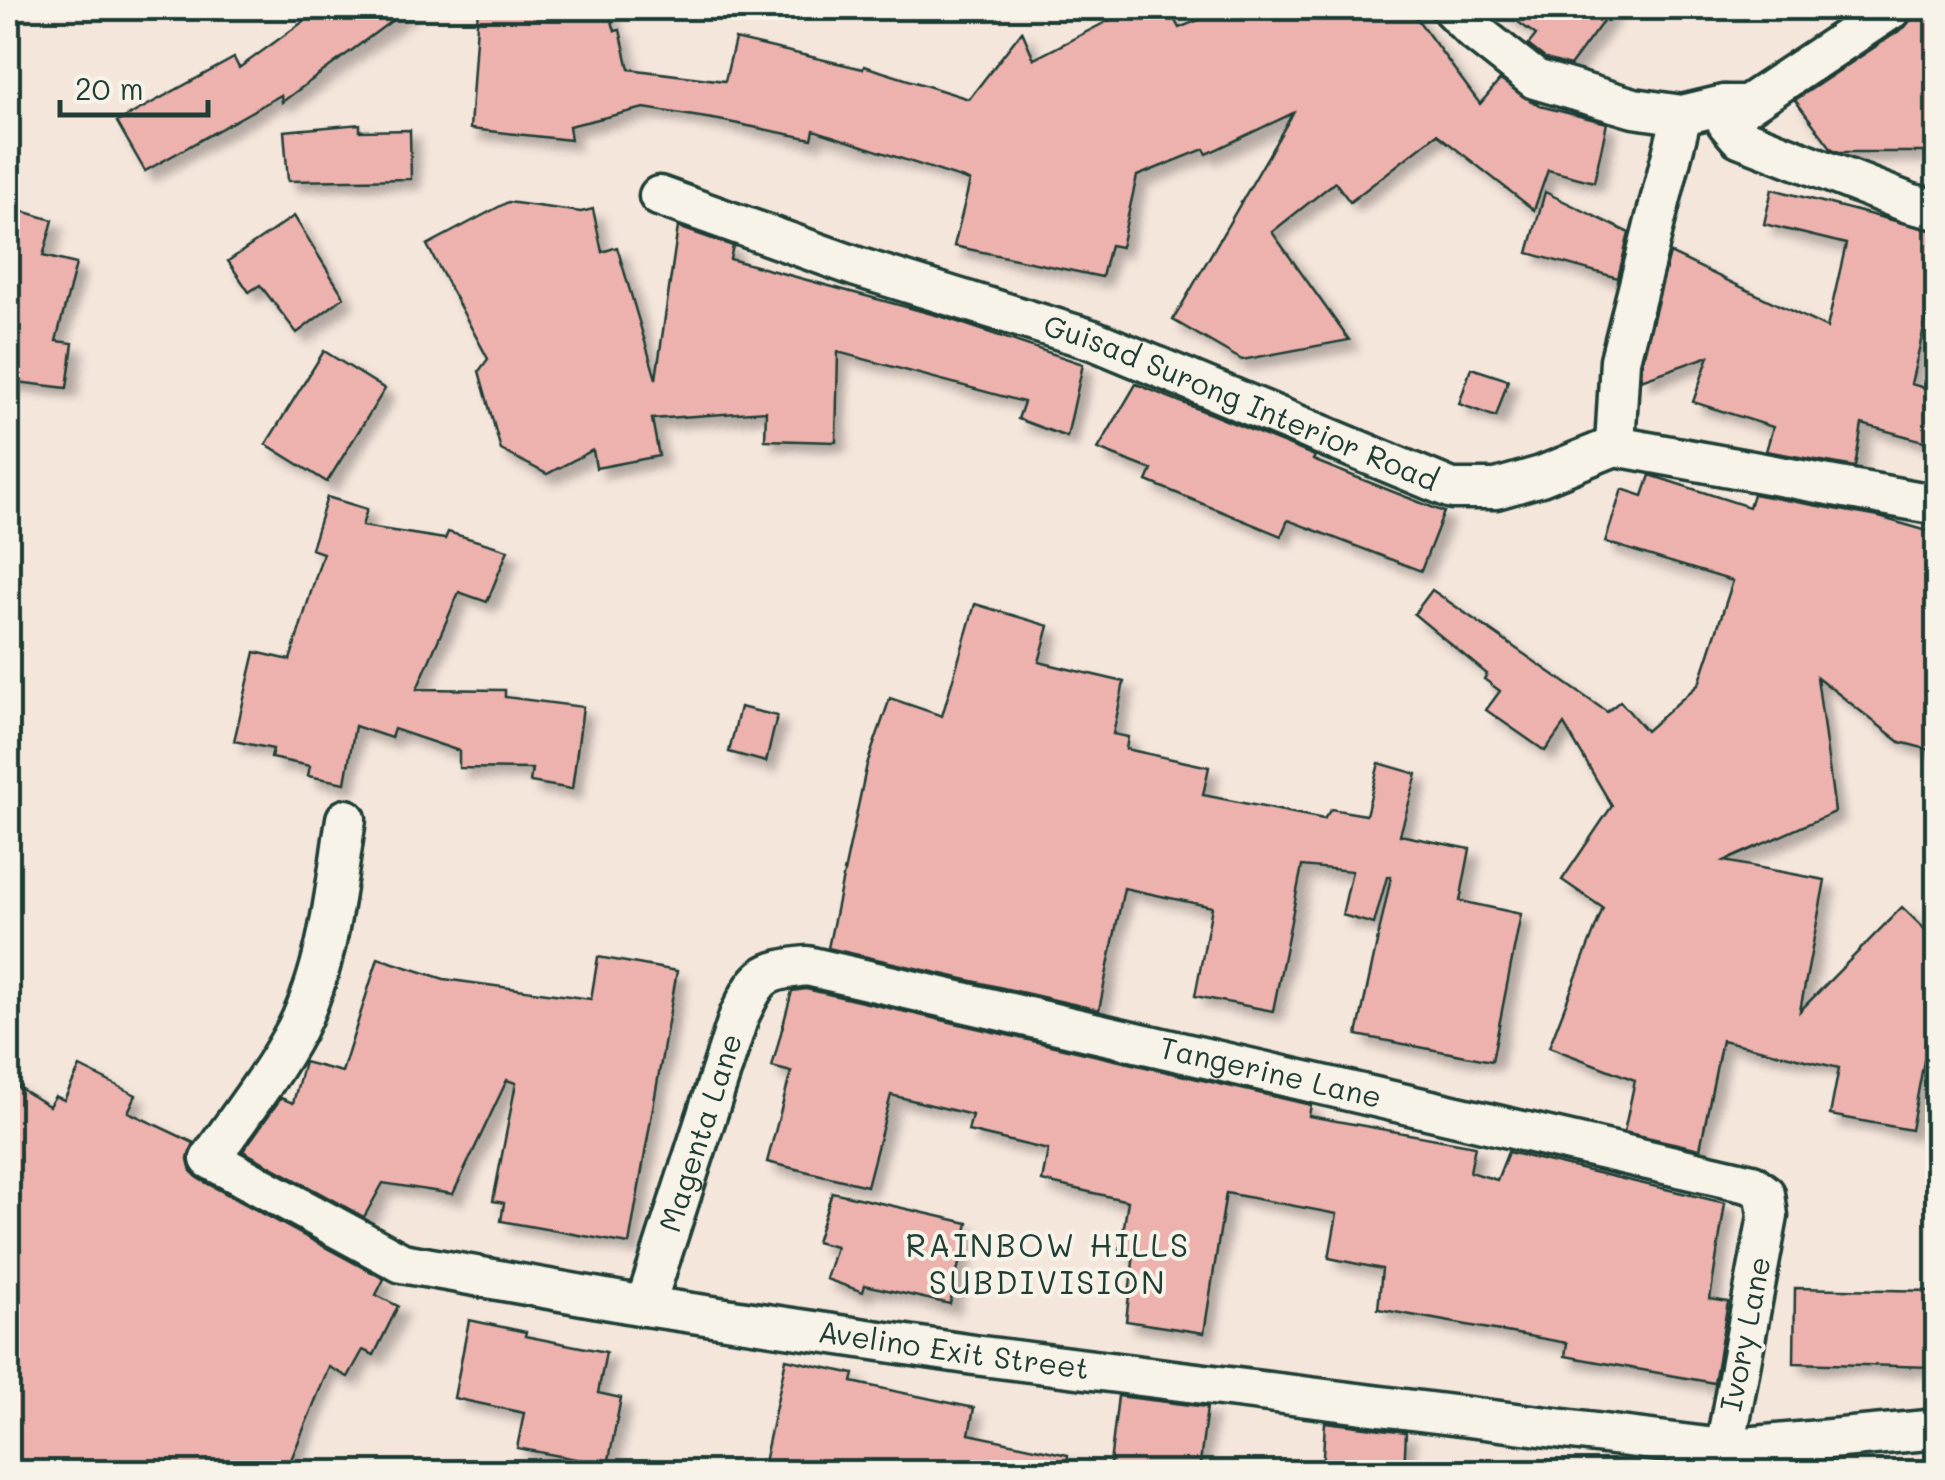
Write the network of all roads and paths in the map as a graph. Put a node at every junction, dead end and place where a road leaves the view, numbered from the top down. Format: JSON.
{"nodes":[{"id":1,"x":1451,"y":8,"type":"edge"},
{"id":2,"x":1893,"y":8,"type":"edge"},
{"id":3,"x":1724,"y":105,"type":"junction"},
{"id":4,"x":1682,"y":114,"type":"junction"},
{"id":5,"x":658,"y":196,"type":"dead end"},
{"id":6,"x":1938,"y":210,"type":"edge"},
{"id":7,"x":1615,"y":446,"type":"junction"},
{"id":8,"x":1938,"y":505,"type":"edge"},
{"id":9,"x":346,"y":819,"type":"dead end"},
{"id":10,"x":774,"y":969,"type":"joint"},
{"id":11,"x":1765,"y":1194,"type":"joint"},
{"id":12,"x":645,"y":1306,"type":"junction"},
{"id":13,"x":1938,"y":1429,"type":"edge"},
{"id":14,"x":1722,"y":1461,"type":"edge"}],
"edges":[{"from":1,"to":4,"type":"street"},
{"from":2,"to":3,"type":"street"},
{"from":3,"to":4,"type":"street"},
{"from":3,"to":6,"type":"street"},
{"from":4,"to":7,"type":"street"},
{"from":5,"to":7,"type":"street","name":"Guisad Surong Interior Road"},
{"from":7,"to":8,"type":"street"},
{"from":9,"to":12,"type":"street","name":"Avelino Exit Street"},
{"from":10,"to":11,"type":"street","name":"Tangerine Lane"},
{"from":10,"to":12,"type":"street","name":"Magenta Lane"},
{"from":11,"to":14,"type":"street","name":"Ivory Lane"},
{"from":12,"to":14,"type":"street","name":"Avelino Exit Street"},
{"from":13,"to":14,"type":"street","name":"Avelino Exit Street"}]}
